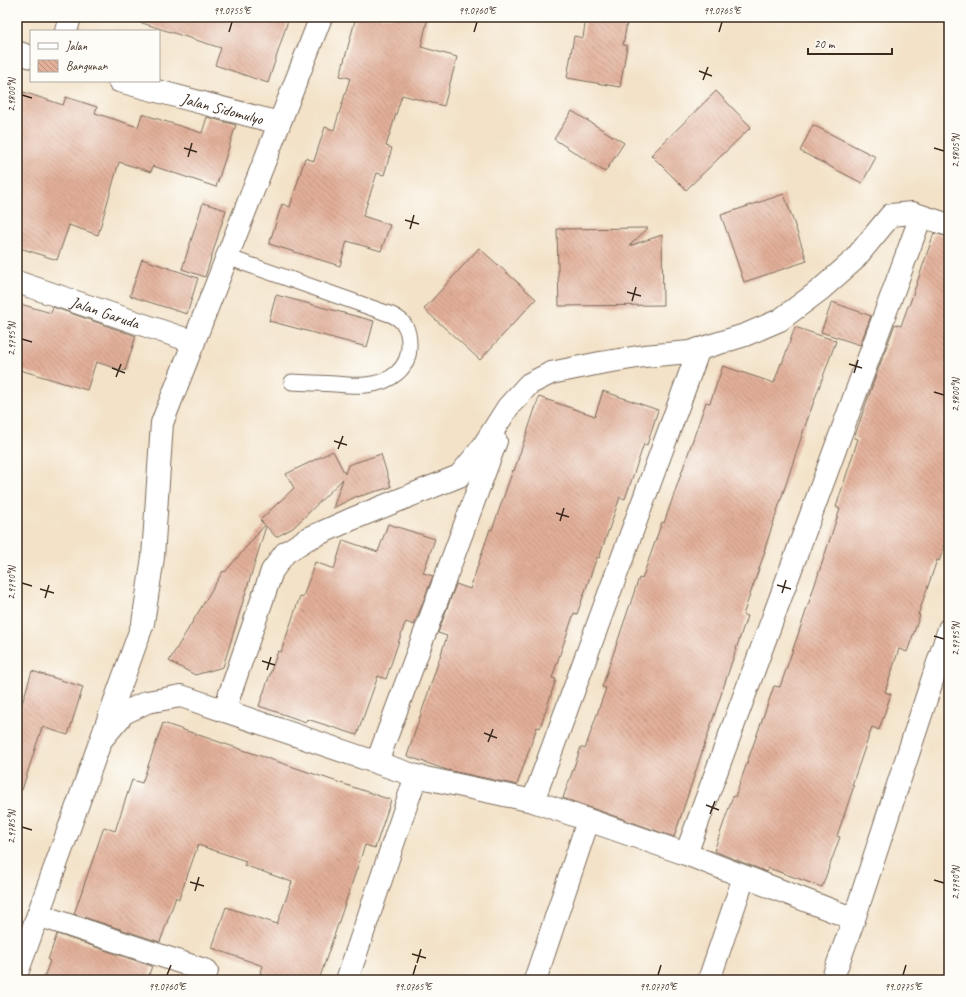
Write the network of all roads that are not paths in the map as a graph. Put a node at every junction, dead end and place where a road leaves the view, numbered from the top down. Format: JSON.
{"nodes":[{"id":1,"x":70,"y":17,"type":"edge"},
{"id":2,"x":321,"y":17,"type":"edge"},
{"id":3,"x":66,"y":30,"type":"edge"},
{"id":4,"x":17,"y":52,"type":"edge"},
{"id":5,"x":30,"y":56,"type":"edge"},
{"id":6,"x":123,"y":82,"type":"edge"},
{"id":7,"x":279,"y":123,"type":"junction"},
{"id":8,"x":921,"y":216,"type":"junction"},
{"id":9,"x":949,"y":225,"type":"edge"},
{"id":10,"x":227,"y":257,"type":"junction"},
{"id":11,"x":17,"y":282,"type":"edge"},
{"id":12,"x":194,"y":342,"type":"junction"},
{"id":13,"x":699,"y":349,"type":"junction"},
{"id":14,"x":292,"y":382,"type":"dead end"},
{"id":15,"x":508,"y":407,"type":"junction"},
{"id":16,"x":949,"y":628,"type":"edge"},
{"id":17,"x":224,"y":711,"type":"junction"},
{"id":18,"x":102,"y":739,"type":"junction"},
{"id":19,"x":377,"y":762,"type":"junction"},
{"id":20,"x":416,"y":776,"type":"junction"},
{"id":21,"x":533,"y":801,"type":"junction"},
{"id":22,"x":588,"y":821,"type":"junction"},
{"id":23,"x":686,"y":854,"type":"junction"},
{"id":24,"x":744,"y":877,"type":"junction"},
{"id":25,"x":38,"y":915,"type":"junction"},
{"id":26,"x":854,"y":920,"type":"junction"},
{"id":27,"x":23,"y":940,"type":"edge"},
{"id":28,"x":207,"y":971,"type":"dead end"},
{"id":29,"x":17,"y":973,"type":"edge"},
{"id":30,"x":347,"y":980,"type":"edge"},
{"id":31,"x":535,"y":980,"type":"edge"},
{"id":32,"x":709,"y":980,"type":"edge"},
{"id":33,"x":832,"y":980,"type":"edge"}],
"edges":[{"from":1,"to":3,"type":"street"},
{"from":2,"to":7,"type":"street"},
{"from":4,"to":5,"type":"street"},
{"from":6,"to":7,"type":"street","name":"Jalan Sidomulyo"},
{"from":7,"to":10,"type":"street"},
{"from":8,"to":9,"type":"street"},
{"from":8,"to":13,"type":"street"},
{"from":8,"to":23,"type":"street"},
{"from":10,"to":12,"type":"street"},
{"from":10,"to":14,"type":"lane"},
{"from":11,"to":12,"type":"street","name":"Jalan Garuda"},
{"from":12,"to":18,"type":"street"},
{"from":13,"to":15,"type":"street"},
{"from":13,"to":21,"type":"street"},
{"from":15,"to":17,"type":"street"},
{"from":15,"to":19,"type":"street"},
{"from":16,"to":26,"type":"street"},
{"from":17,"to":18,"type":"street"},
{"from":17,"to":19,"type":"street"},
{"from":18,"to":25,"type":"street"},
{"from":19,"to":20,"type":"street"},
{"from":20,"to":21,"type":"street"},
{"from":20,"to":30,"type":"street"},
{"from":21,"to":22,"type":"street"},
{"from":22,"to":23,"type":"street"},
{"from":22,"to":31,"type":"street"},
{"from":23,"to":24,"type":"street"},
{"from":24,"to":26,"type":"street"},
{"from":24,"to":32,"type":"street"},
{"from":25,"to":27,"type":"street"},
{"from":25,"to":28,"type":"street"},
{"from":26,"to":33,"type":"street"},
{"from":27,"to":29,"type":"street"}]}
